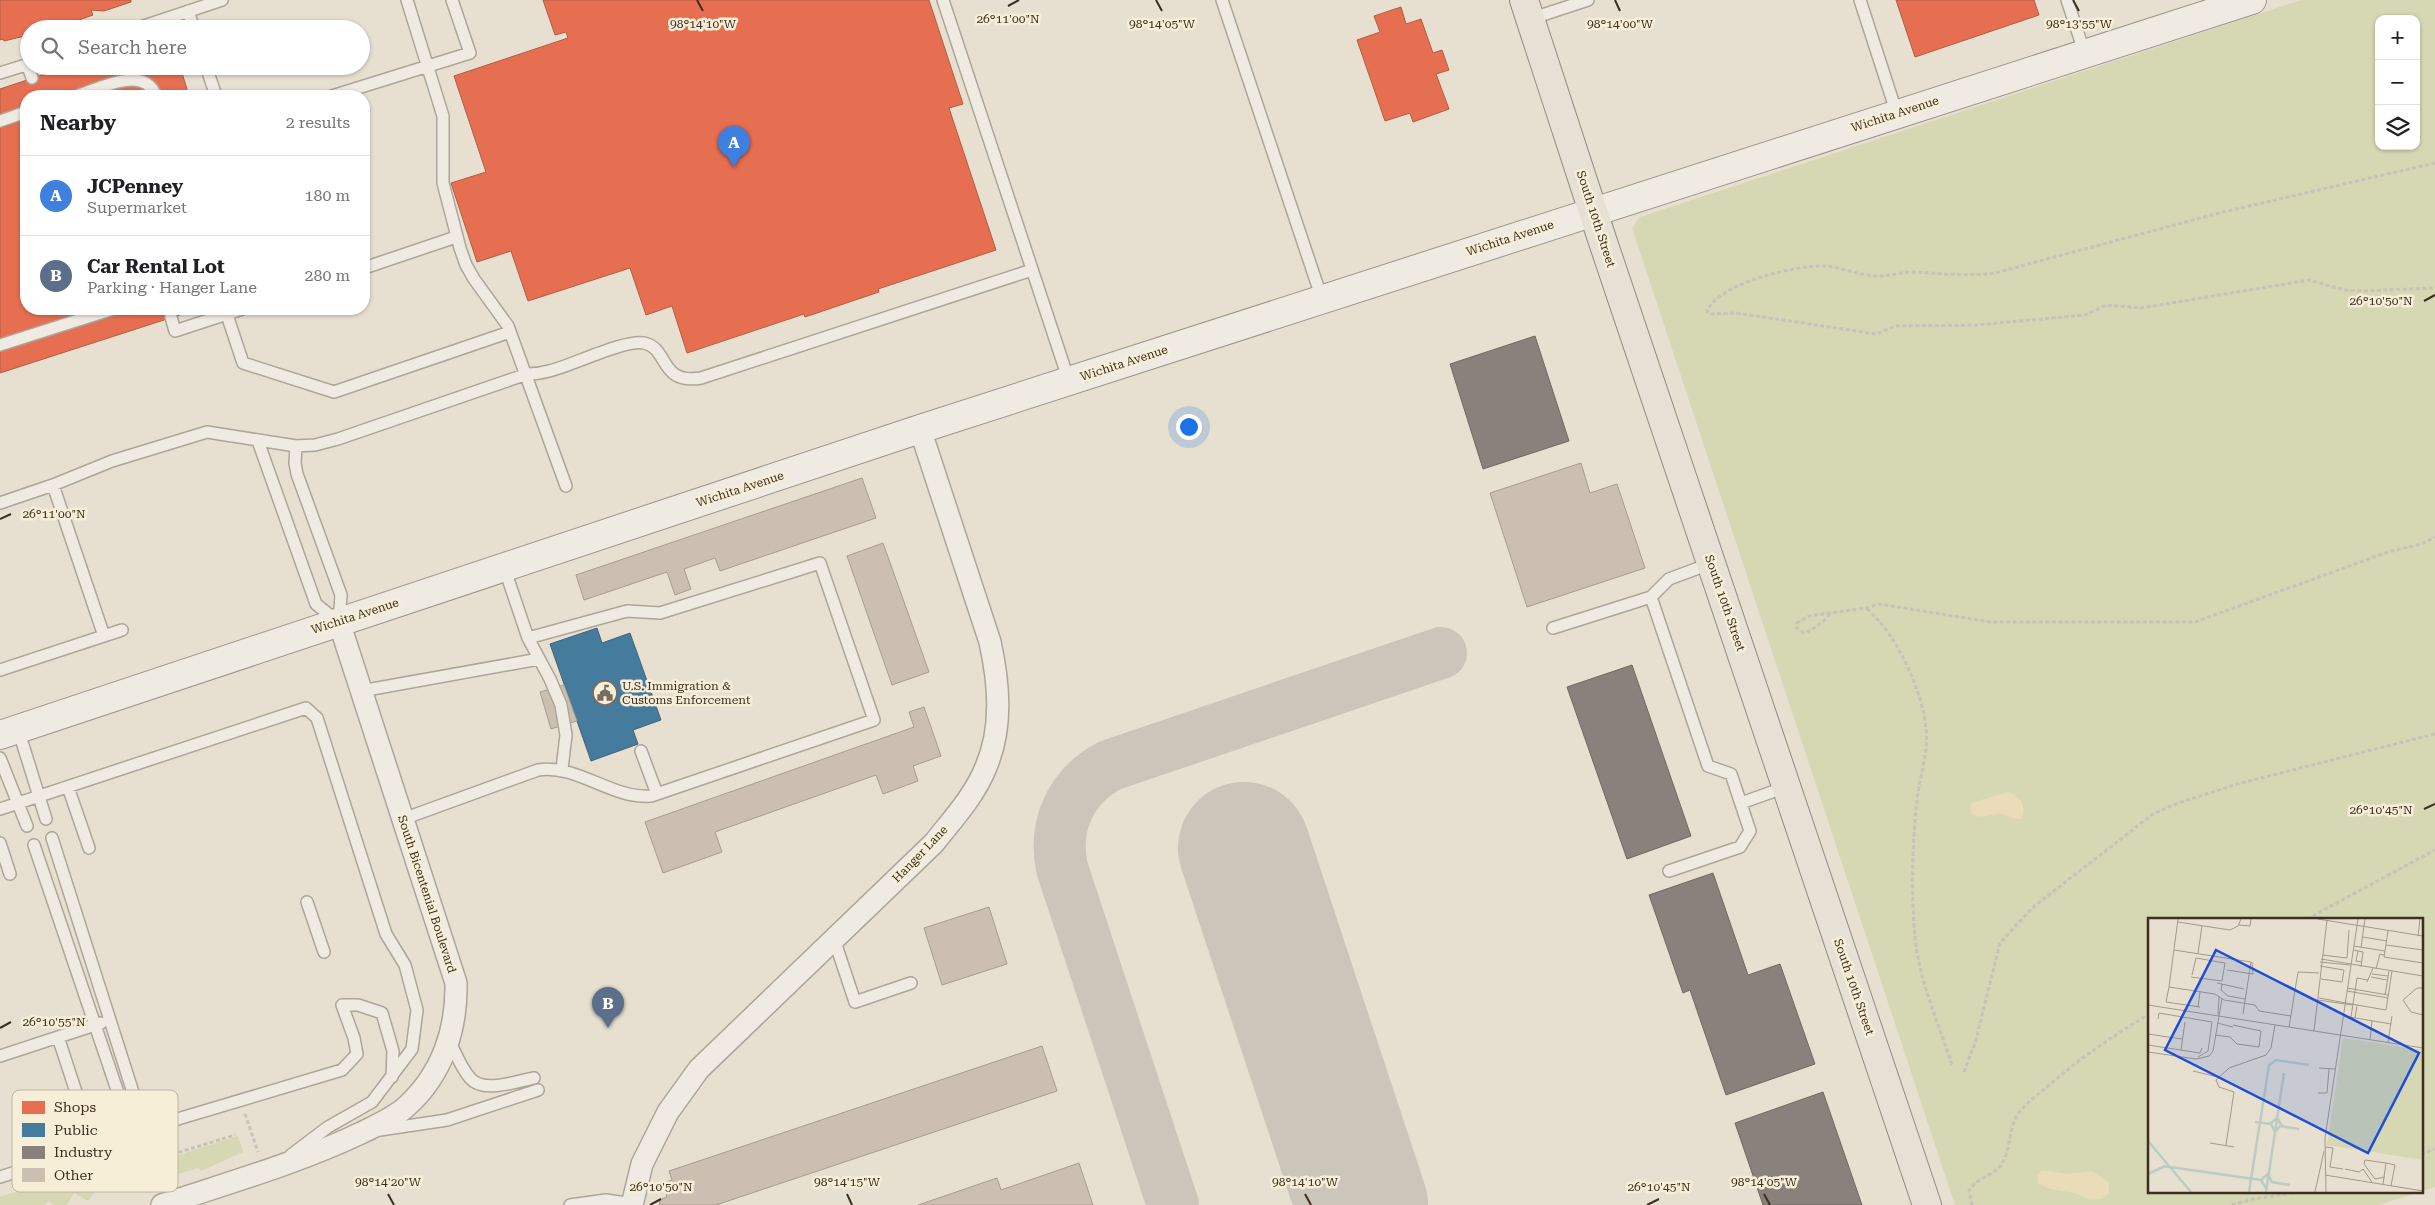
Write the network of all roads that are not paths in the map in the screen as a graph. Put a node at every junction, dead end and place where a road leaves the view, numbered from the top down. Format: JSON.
{"nodes":[{"id":1,"x":222,"y":0,"type":"edge"},
{"id":2,"x":406,"y":0,"type":"edge"},
{"id":3,"x":452,"y":0,"type":"edge"},
{"id":4,"x":943,"y":0,"type":"edge"},
{"id":5,"x":1222,"y":0,"type":"edge"},
{"id":6,"x":1588,"y":0,"type":"edge"},
{"id":7,"x":1860,"y":0,"type":"edge"},
{"id":8,"x":2067,"y":0,"type":"edge"},
{"id":9,"x":2252,"y":0,"type":"edge"},
{"id":10,"x":1527,"y":9,"type":"edge"},
{"id":11,"x":188,"y":11,"type":"junction"},
{"id":12,"x":162,"y":20,"type":"edge"},
{"id":13,"x":191,"y":20,"type":"edge"},
{"id":14,"x":2085,"y":54,"type":"junction"},
{"id":15,"x":428,"y":66,"type":"junction"},
{"id":16,"x":20,"y":67,"type":"edge"},
{"id":17,"x":0,"y":73,"type":"edge"},
{"id":18,"x":31,"y":75,"type":"edge"},
{"id":19,"x":209,"y":75,"type":"edge"},
{"id":20,"x":32,"y":78,"type":"dead end"},
{"id":21,"x":95,"y":90,"type":"edge"},
{"id":22,"x":154,"y":90,"type":"edge"},
{"id":23,"x":214,"y":90,"type":"edge"},
{"id":24,"x":351,"y":90,"type":"edge"},
{"id":25,"x":20,"y":114,"type":"edge"},
{"id":26,"x":1897,"y":114,"type":"junction"},
{"id":27,"x":0,"y":121,"type":"edge"},
{"id":28,"x":1593,"y":212,"type":"junction"},
{"id":29,"x":456,"y":237,"type":"junction"},
{"id":30,"x":370,"y":266,"type":"edge"},
{"id":31,"x":1032,"y":270,"type":"junction"},
{"id":32,"x":1322,"y":300,"type":"junction"},
{"id":33,"x":94,"y":315,"type":"edge"},
{"id":34,"x":216,"y":315,"type":"edge"},
{"id":35,"x":227,"y":315,"type":"edge"},
{"id":36,"x":171,"y":318,"type":"dead end"},
{"id":37,"x":510,"y":332,"type":"junction"},
{"id":38,"x":0,"y":345,"type":"edge"},
{"id":39,"x":527,"y":374,"type":"junction"},
{"id":40,"x":1069,"y":381,"type":"junction"},
{"id":41,"x":920,"y":429,"type":"junction"},
{"id":42,"x":258,"y":440,"type":"junction"},
{"id":43,"x":296,"y":446,"type":"junction"},
{"id":44,"x":53,"y":485,"type":"junction"},
{"id":45,"x":566,"y":486,"type":"dead end"},
{"id":46,"x":0,"y":502,"type":"edge"},
{"id":47,"x":1712,"y":564,"type":"junction"},
{"id":48,"x":504,"y":567,"type":"junction"},
{"id":49,"x":1651,"y":597,"type":"junction"},
{"id":50,"x":339,"y":622,"type":"junction"},
{"id":51,"x":1553,"y":628,"type":"dead end"},
{"id":52,"x":122,"y":630,"type":"dead end"},
{"id":53,"x":104,"y":636,"type":"junction"},
{"id":54,"x":528,"y":638,"type":"junction"},
{"id":55,"x":540,"y":659,"type":"junction"},
{"id":56,"x":0,"y":670,"type":"edge"},
{"id":57,"x":362,"y":691,"type":"junction"},
{"id":58,"x":4,"y":737,"type":"edge"},
{"id":59,"x":642,"y":752,"type":"dead end"},
{"id":60,"x":562,"y":769,"type":"junction"},
{"id":61,"x":68,"y":787,"type":"junction"},
{"id":62,"x":1787,"y":787,"type":"junction"},
{"id":63,"x":657,"y":794,"type":"junction"},
{"id":64,"x":39,"y":797,"type":"junction"},
{"id":65,"x":20,"y":803,"type":"junction"},
{"id":66,"x":1741,"y":803,"type":"junction"},
{"id":67,"x":0,"y":809,"type":"edge"},
{"id":68,"x":46,"y":819,"type":"dead end"},
{"id":69,"x":403,"y":819,"type":"junction"},
{"id":70,"x":28,"y":826,"type":"dead end"},
{"id":71,"x":52,"y":838,"type":"dead end"},
{"id":72,"x":0,"y":843,"type":"edge"},
{"id":73,"x":34,"y":845,"type":"dead end"},
{"id":74,"x":89,"y":848,"type":"dead end"},
{"id":75,"x":1669,"y":871,"type":"dead end"},
{"id":76,"x":10,"y":874,"type":"dead end"},
{"id":77,"x":307,"y":902,"type":"dead end"},
{"id":78,"x":834,"y":939,"type":"junction"},
{"id":79,"x":324,"y":952,"type":"dead end"},
{"id":80,"x":94,"y":970,"type":"junction"},
{"id":81,"x":78,"y":975,"type":"junction"},
{"id":82,"x":912,"y":983,"type":"dead end"},
{"id":83,"x":110,"y":1019,"type":"junction"},
{"id":84,"x":95,"y":1026,"type":"junction"},
{"id":85,"x":58,"y":1037,"type":"junction"},
{"id":86,"x":450,"y":1040,"type":"junction"},
{"id":87,"x":0,"y":1056,"type":"edge"},
{"id":88,"x":392,"y":1077,"type":"junction"},
{"id":89,"x":129,"y":1078,"type":"junction"},
{"id":90,"x":534,"y":1078,"type":"dead end"},
{"id":91,"x":114,"y":1083,"type":"junction"},
{"id":92,"x":75,"y":1090,"type":"edge"},
{"id":93,"x":116,"y":1090,"type":"edge"},
{"id":94,"x":133,"y":1090,"type":"edge"},
{"id":95,"x":538,"y":1090,"type":"dead end"},
{"id":96,"x":178,"y":1120,"type":"edge"},
{"id":97,"x":361,"y":1133,"type":"junction"},
{"id":98,"x":278,"y":1166,"type":"junction"},
{"id":99,"x":12,"y":1173,"type":"edge"},
{"id":100,"x":0,"y":1177,"type":"edge"},
{"id":101,"x":178,"y":1191,"type":"edge"},
{"id":102,"x":633,"y":1204,"type":"edge"},
{"id":103,"x":570,"y":1205,"type":"edge"},
{"id":104,"x":1928,"y":1205,"type":"edge"}],
"edges":[{"from":1,"to":11,"type":"lane"},
{"from":2,"to":15,"type":"lane"},
{"from":3,"to":15,"type":"lane"},
{"from":4,"to":31,"type":"lane"},
{"from":5,"to":32,"type":"lane"},
{"from":6,"to":10,"type":"lane"},
{"from":7,"to":26,"type":"lane"},
{"from":8,"to":14,"type":"lane"},
{"from":9,"to":14,"type":"main road","name":"Wichita Avenue"},
{"from":10,"to":28,"type":"main road","name":"South 10th Street"},
{"from":11,"to":12,"type":"lane"},
{"from":11,"to":13,"type":"lane"},
{"from":14,"to":26,"type":"main road","name":"Wichita Avenue"},
{"from":15,"to":24,"type":"lane"},
{"from":15,"to":29,"type":"lane"},
{"from":16,"to":17,"type":"lane"},
{"from":18,"to":20,"type":"lane"},
{"from":19,"to":23,"type":"lane"},
{"from":21,"to":22,"type":"lane"},
{"from":25,"to":27,"type":"lane"},
{"from":26,"to":28,"type":"main road","name":"Wichita Avenue"},
{"from":28,"to":32,"type":"main road","name":"Wichita Avenue"},
{"from":28,"to":47,"type":"main road","name":"South 10th Street"},
{"from":29,"to":30,"type":"lane"},
{"from":29,"to":37,"type":"lane"},
{"from":31,"to":39,"type":"lane"},
{"from":31,"to":40,"type":"lane"},
{"from":32,"to":40,"type":"main road","name":"Wichita Avenue"},
{"from":33,"to":38,"type":"lane"},
{"from":34,"to":36,"type":"lane"},
{"from":35,"to":37,"type":"lane"},
{"from":37,"to":39,"type":"lane"},
{"from":39,"to":43,"type":"lane"},
{"from":39,"to":45,"type":"lane"},
{"from":40,"to":41,"type":"main road","name":"Wichita Avenue"},
{"from":41,"to":48,"type":"main road","name":"Wichita Avenue"},
{"from":41,"to":78,"type":"street","name":"Hanger Lane"},
{"from":42,"to":43,"type":"lane"},
{"from":42,"to":44,"type":"lane"},
{"from":42,"to":50,"type":"lane"},
{"from":43,"to":50,"type":"lane"},
{"from":44,"to":46,"type":"lane"},
{"from":44,"to":53,"type":"lane"},
{"from":47,"to":49,"type":"lane"},
{"from":47,"to":62,"type":"main road","name":"South 10th Street"},
{"from":48,"to":50,"type":"main road","name":"Wichita Avenue"},
{"from":48,"to":54,"type":"lane"},
{"from":49,"to":51,"type":"lane"},
{"from":49,"to":66,"type":"lane"},
{"from":50,"to":57,"type":"street","name":"South Bicentenial Boulevard"},
{"from":50,"to":58,"type":"main road","name":"Wichita Avenue"},
{"from":52,"to":53,"type":"lane"},
{"from":53,"to":56,"type":"lane"},
{"from":54,"to":55,"type":"lane"},
{"from":54,"to":63,"type":"lane"},
{"from":55,"to":57,"type":"lane"},
{"from":55,"to":60,"type":"lane"},
{"from":57,"to":69,"type":"street","name":"South Bicentenial Boulevard"},
{"from":58,"to":64,"type":"lane"},
{"from":58,"to":65,"type":"lane"},
{"from":59,"to":63,"type":"lane"},
{"from":60,"to":63,"type":"lane"},
{"from":60,"to":69,"type":"lane"},
{"from":61,"to":64,"type":"lane"},
{"from":61,"to":74,"type":"lane"},
{"from":61,"to":88,"type":"lane"},
{"from":62,"to":66,"type":"lane"},
{"from":62,"to":104,"type":"main road","name":"South 10th Street"},
{"from":64,"to":65,"type":"lane"},
{"from":64,"to":68,"type":"lane"},
{"from":65,"to":67,"type":"lane"},
{"from":65,"to":70,"type":"lane"},
{"from":66,"to":75,"type":"lane"},
{"from":69,"to":86,"type":"street","name":"South Bicentenial Boulevard"},
{"from":71,"to":80,"type":"lane"},
{"from":72,"to":76,"type":"lane"},
{"from":73,"to":81,"type":"lane"},
{"from":77,"to":79,"type":"lane"},
{"from":78,"to":82,"type":"lane"},
{"from":78,"to":102,"type":"street","name":"Hanger Lane"},
{"from":80,"to":81,"type":"lane"},
{"from":80,"to":83,"type":"lane"},
{"from":81,"to":84,"type":"lane"},
{"from":83,"to":84,"type":"lane"},
{"from":83,"to":89,"type":"lane"},
{"from":84,"to":85,"type":"lane"},
{"from":84,"to":91,"type":"lane"},
{"from":85,"to":87,"type":"lane"},
{"from":85,"to":92,"type":"lane"},
{"from":86,"to":90,"type":"lane"},
{"from":86,"to":97,"type":"street","name":"South Bicentenial Boulevard"},
{"from":88,"to":96,"type":"lane"},
{"from":88,"to":98,"type":"lane"},
{"from":89,"to":91,"type":"lane"},
{"from":89,"to":94,"type":"lane"},
{"from":91,"to":93,"type":"lane"},
{"from":95,"to":97,"type":"lane"},
{"from":97,"to":98,"type":"street","name":"South Bicentenial Boulevard"},
{"from":98,"to":101,"type":"street","name":"South Bicentenial Boulevard"},
{"from":99,"to":100,"type":"lane"},
{"from":102,"to":103,"type":"lane"}]}
